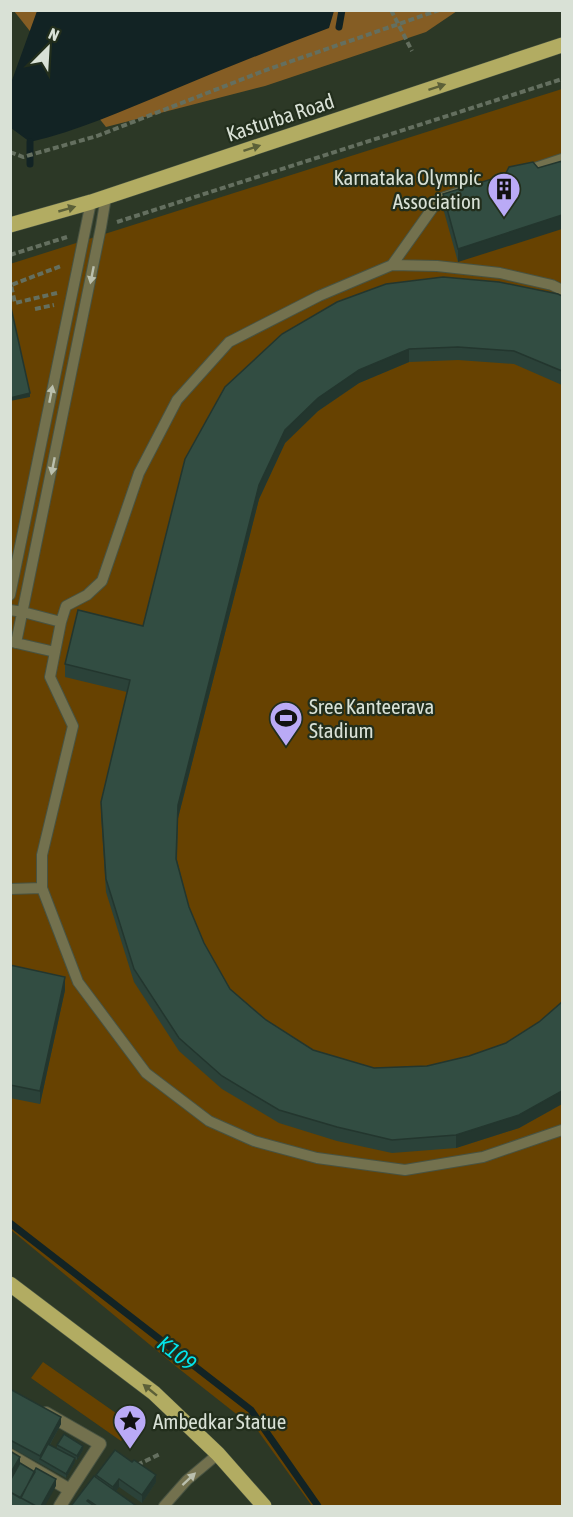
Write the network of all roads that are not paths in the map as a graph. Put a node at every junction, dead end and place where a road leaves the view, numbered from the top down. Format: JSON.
{"nodes":[{"id":1,"x":562,"y":45,"type":"edge"},
{"id":2,"x":562,"y":159,"type":"edge"},
{"id":3,"x":518,"y":174,"type":"edge"},
{"id":4,"x":472,"y":188,"type":"edge"},
{"id":5,"x":106,"y":197,"type":"junction"},
{"id":6,"x":91,"y":202,"type":"junction"},
{"id":7,"x":10,"y":225,"type":"edge"},
{"id":8,"x":392,"y":265,"type":"junction"},
{"id":9,"x":562,"y":290,"type":"edge"},
{"id":10,"x":10,"y":595,"type":"edge"},
{"id":11,"x":10,"y":610,"type":"edge"},
{"id":12,"x":23,"y":612,"type":"junction"},
{"id":13,"x":61,"y":622,"type":"junction"},
{"id":14,"x":13,"y":642,"type":"edge"},
{"id":15,"x":55,"y":652,"type":"junction"},
{"id":16,"x":42,"y":888,"type":"junction"},
{"id":17,"x":10,"y":889,"type":"edge"},
{"id":18,"x":562,"y":1130,"type":"edge"},
{"id":19,"x":10,"y":1284,"type":"edge"},
{"id":20,"x":40,"y":1409,"type":"edge"},
{"id":21,"x":218,"y":1454,"type":"junction"},
{"id":22,"x":10,"y":1455,"type":"edge"},
{"id":23,"x":70,"y":1490,"type":"junction"},
{"id":24,"x":60,"y":1506,"type":"edge"},
{"id":25,"x":164,"y":1506,"type":"edge"},
{"id":26,"x":264,"y":1506,"type":"edge"}],
"edges":[{"from":5,"to":1,"type":"main road","name":"Kasturba Road","one_way":true},
{"from":2,"to":3,"type":"lane"},
{"from":4,"to":8,"type":"lane"},
{"from":5,"to":6,"type":"main road","name":"Kasturba Road"},
{"from":5,"to":12,"type":"lane","one_way":true},
{"from":7,"to":6,"type":"main road","name":"Kasturba Road","one_way":true},
{"from":10,"to":6,"type":"lane","one_way":true},
{"from":8,"to":9,"type":"lane"},
{"from":8,"to":13,"type":"lane"},
{"from":11,"to":12,"type":"lane"},
{"from":12,"to":13,"type":"lane"},
{"from":12,"to":14,"type":"lane"},
{"from":13,"to":15,"type":"lane"},
{"from":14,"to":15,"type":"lane"},
{"from":15,"to":16,"type":"lane"},
{"from":16,"to":17,"type":"lane"},
{"from":16,"to":18,"type":"lane"},
{"from":21,"to":19,"type":"main road","one_way":true},
{"from":20,"to":23,"type":"street"},
{"from":25,"to":21,"type":"lane","one_way":true},
{"from":21,"to":26,"type":"main road"},
{"from":22,"to":23,"type":"street"},
{"from":23,"to":24,"type":"street"}]}
